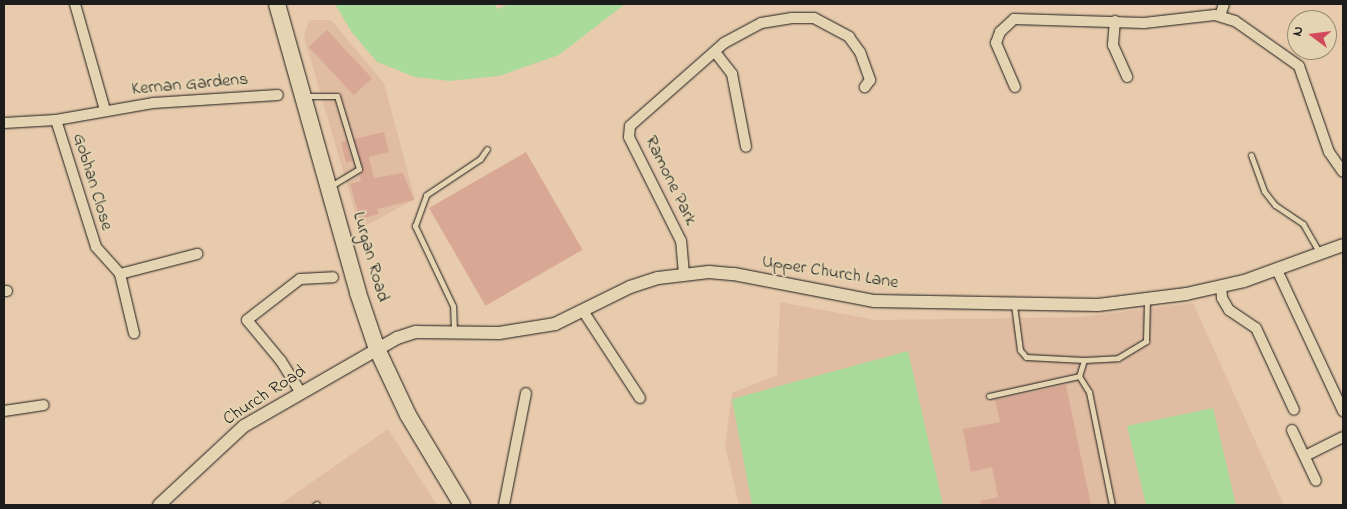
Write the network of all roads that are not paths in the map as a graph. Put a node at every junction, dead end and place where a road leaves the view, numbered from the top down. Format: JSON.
{"nodes":[{"id":1,"x":75,"y":4,"type":"edge"},
{"id":2,"x":277,"y":4,"type":"edge"},
{"id":3,"x":1224,"y":4,"type":"edge"},
{"id":4,"x":1220,"y":16,"type":"junction"},
{"id":5,"x":1115,"y":21,"type":"junction"},
{"id":6,"x":714,"y":52,"type":"junction"},
{"id":7,"x":1127,"y":76,"type":"dead end"},
{"id":8,"x":865,"y":87,"type":"dead end"},
{"id":9,"x":1015,"y":87,"type":"dead end"},
{"id":10,"x":278,"y":95,"type":"dead end"},
{"id":11,"x":304,"y":96,"type":"junction"},
{"id":12,"x":105,"y":110,"type":"junction"},
{"id":13,"x":56,"y":120,"type":"junction"},
{"id":14,"x":4,"y":123,"type":"edge"},
{"id":15,"x":746,"y":147,"type":"dead end"},
{"id":16,"x":487,"y":149,"type":"dead end"},
{"id":17,"x":1251,"y":155,"type":"dead end"},
{"id":18,"x":1343,"y":172,"type":"edge"},
{"id":19,"x":329,"y":187,"type":"junction"},
{"id":20,"x":1343,"y":245,"type":"edge"},
{"id":21,"x":197,"y":254,"type":"dead end"},
{"id":22,"x":1321,"y":254,"type":"junction"},
{"id":23,"x":1277,"y":270,"type":"junction"},
{"id":24,"x":120,"y":274,"type":"junction"},
{"id":25,"x":684,"y":274,"type":"junction"},
{"id":26,"x":333,"y":277,"type":"dead end"},
{"id":27,"x":1221,"y":286,"type":"junction"},
{"id":28,"x":1147,"y":300,"type":"junction"},
{"id":29,"x":1014,"y":305,"type":"junction"},
{"id":30,"x":583,"y":312,"type":"junction"},
{"id":31,"x":454,"y":332,"type":"junction"},
{"id":32,"x":134,"y":333,"type":"dead end"},
{"id":33,"x":377,"y":348,"type":"junction"},
{"id":34,"x":1084,"y":360,"type":"junction"},
{"id":35,"x":1079,"y":376,"type":"junction"},
{"id":36,"x":526,"y":392,"type":"dead end"},
{"id":37,"x":301,"y":393,"type":"junction"},
{"id":38,"x":989,"y":396,"type":"dead end"},
{"id":39,"x":640,"y":398,"type":"dead end"},
{"id":40,"x":44,"y":405,"type":"dead end"},
{"id":41,"x":1294,"y":410,"type":"dead end"},
{"id":42,"x":4,"y":411,"type":"edge"},
{"id":43,"x":1343,"y":411,"type":"edge"},
{"id":44,"x":1292,"y":430,"type":"dead end"},
{"id":45,"x":1343,"y":438,"type":"edge"},
{"id":46,"x":1305,"y":456,"type":"junction"},
{"id":47,"x":1316,"y":481,"type":"dead end"},
{"id":48,"x":159,"y":505,"type":"edge"},
{"id":49,"x":462,"y":505,"type":"edge"},
{"id":50,"x":504,"y":505,"type":"edge"},
{"id":51,"x":1112,"y":505,"type":"edge"}],
"edges":[{"from":1,"to":12,"type":"street"},
{"from":2,"to":11,"type":"main road","name":"Lurgan Road"},
{"from":3,"to":4,"type":"street"},
{"from":4,"to":5,"type":"street"},
{"from":4,"to":18,"type":"street"},
{"from":5,"to":7,"type":"street"},
{"from":5,"to":9,"type":"street"},
{"from":6,"to":8,"type":"street","name":"Ramone Park"},
{"from":6,"to":15,"type":"street"},
{"from":6,"to":25,"type":"street","name":"Ramone Park"},
{"from":10,"to":12,"type":"street","name":"Kernan Gardens"},
{"from":11,"to":19,"type":"main road","name":"Lurgan Road"},
{"from":11,"to":19,"type":"lane"},
{"from":12,"to":13,"type":"street","name":"Kernan Gardens"},
{"from":13,"to":14,"type":"street","name":"Kernan Gardens"},
{"from":13,"to":24,"type":"street","name":"Gobhan Close"},
{"from":16,"to":31,"type":"lane"},
{"from":17,"to":22,"type":"lane"},
{"from":19,"to":33,"type":"main road","name":"Lurgan Road"},
{"from":20,"to":22,"type":"street","name":"Upper Church Lane"},
{"from":21,"to":24,"type":"street"},
{"from":22,"to":23,"type":"street","name":"Upper Church Lane"},
{"from":23,"to":27,"type":"street","name":"Upper Church Lane"},
{"from":23,"to":43,"type":"street"},
{"from":24,"to":32,"type":"street","name":"Gobhan Close"},
{"from":25,"to":29,"type":"street","name":"Upper Church Lane"},
{"from":25,"to":30,"type":"street","name":"Upper Church Lane"},
{"from":26,"to":37,"type":"street"},
{"from":27,"to":28,"type":"street","name":"Upper Church Lane"},
{"from":27,"to":41,"type":"street"},
{"from":28,"to":29,"type":"street","name":"Upper Church Lane"},
{"from":28,"to":34,"type":"lane"},
{"from":29,"to":34,"type":"lane"},
{"from":30,"to":31,"type":"street","name":"Upper Church Lane"},
{"from":30,"to":39,"type":"street"},
{"from":31,"to":33,"type":"street","name":"Upper Church Lane"},
{"from":33,"to":37,"type":"street","name":"Church Road"},
{"from":33,"to":49,"type":"main road","name":"Lurgan Road"},
{"from":34,"to":35,"type":"lane"},
{"from":35,"to":38,"type":"lane"},
{"from":35,"to":51,"type":"lane"},
{"from":36,"to":50,"type":"street"},
{"from":37,"to":48,"type":"street","name":"Church Road"},
{"from":40,"to":42,"type":"street"},
{"from":44,"to":46,"type":"street"},
{"from":45,"to":46,"type":"street"},
{"from":46,"to":47,"type":"street"}]}
